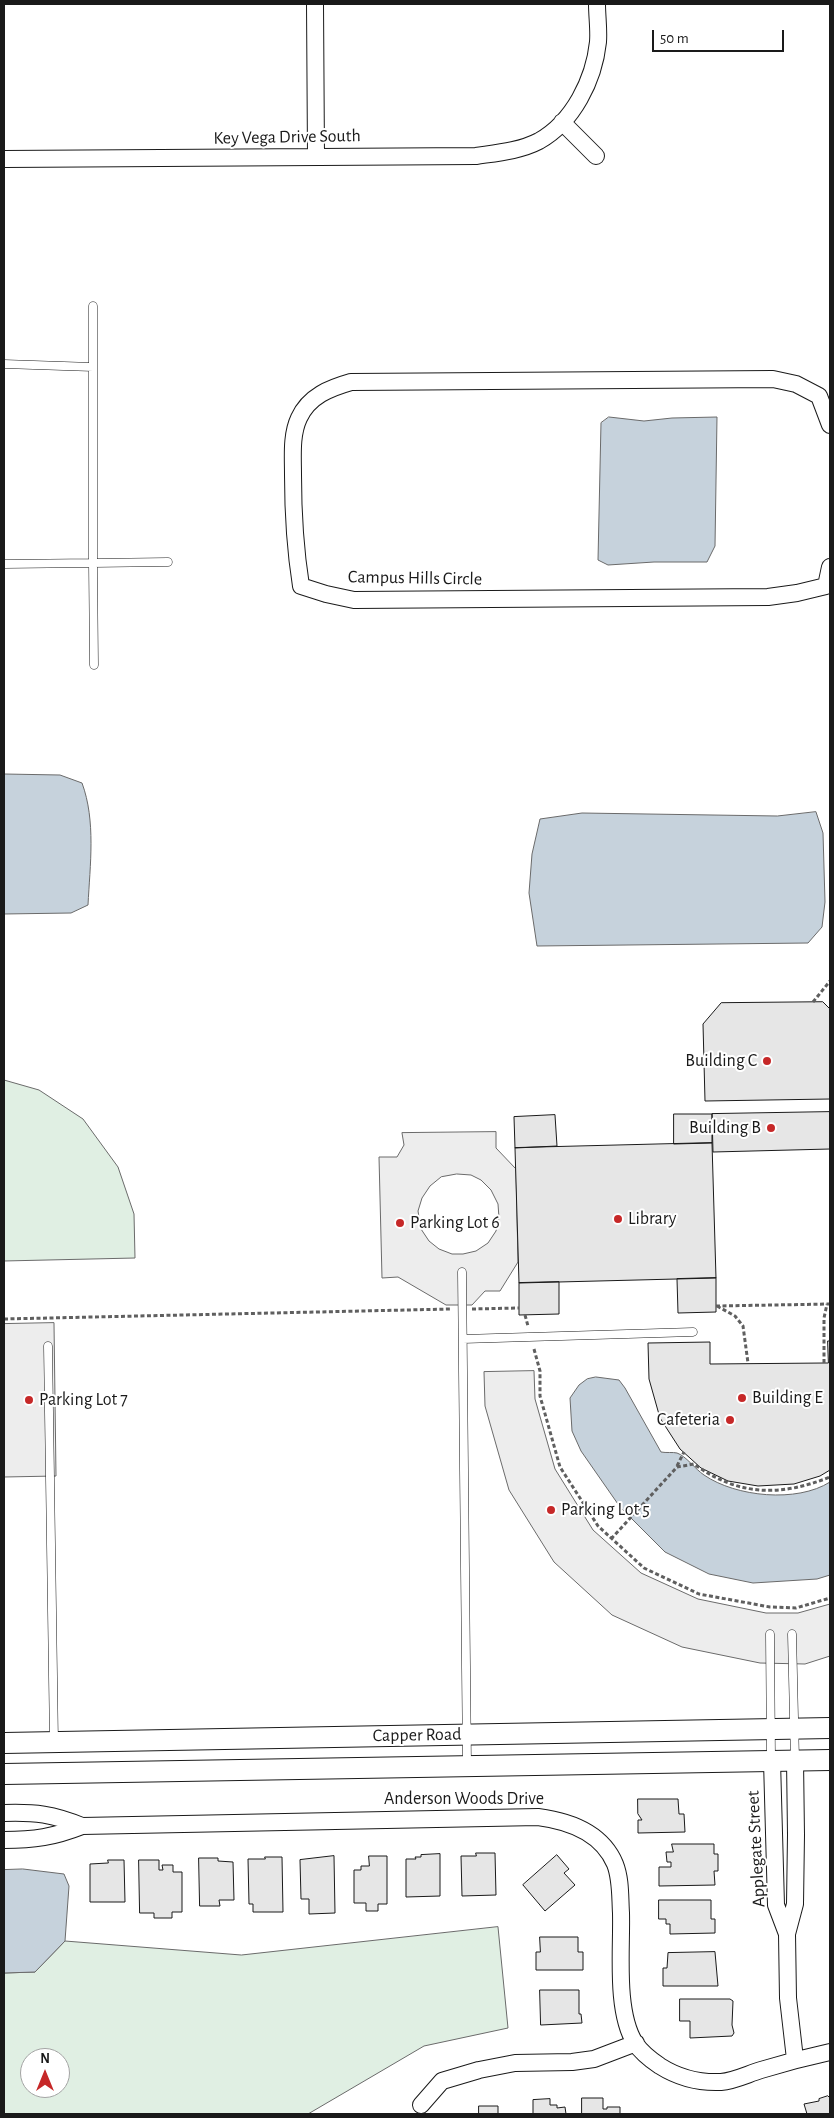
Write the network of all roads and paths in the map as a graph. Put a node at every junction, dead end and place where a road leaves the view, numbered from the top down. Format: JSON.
{"nodes":[{"id":1,"x":315,"y":4,"type":"edge"},
{"id":2,"x":597,"y":4,"type":"edge"},
{"id":3,"x":562,"y":122,"type":"junction"},
{"id":4,"x":596,"y":156,"type":"dead end"},
{"id":5,"x":316,"y":157,"type":"junction"},
{"id":6,"x":4,"y":159,"type":"edge"},
{"id":7,"x":94,"y":306,"type":"dead end"},
{"id":8,"x":4,"y":364,"type":"edge"},
{"id":9,"x":93,"y":367,"type":"junction"},
{"id":10,"x":830,"y":425,"type":"edge"},
{"id":11,"x":168,"y":562,"type":"dead end"},
{"id":12,"x":93,"y":563,"type":"junction"},
{"id":13,"x":4,"y":564,"type":"edge"},
{"id":14,"x":830,"y":567,"type":"edge"},
{"id":15,"x":94,"y":665,"type":"dead end"},
{"id":16,"x":830,"y":981,"type":"edge"},
{"id":17,"x":813,"y":1002,"type":"dead end"},
{"id":18,"x":462,"y":1272,"type":"dead end"},
{"id":19,"x":828,"y":1304,"type":"edge"},
{"id":20,"x":519,"y":1308,"type":"dead end"},
{"id":21,"x":463,"y":1309,"type":"junction"},
{"id":22,"x":525,"y":1315,"type":"dead end"},
{"id":23,"x":4,"y":1319,"type":"edge"},
{"id":24,"x":693,"y":1332,"type":"dead end"},
{"id":25,"x":531,"y":1337,"type":"junction"},
{"id":26,"x":463,"y":1339,"type":"junction"},
{"id":27,"x":48,"y":1346,"type":"dead end"},
{"id":28,"x":748,"y":1363,"type":"dead end"},
{"id":29,"x":824,"y":1363,"type":"dead end"},
{"id":30,"x":684,"y":1452,"type":"dead end"},
{"id":31,"x":677,"y":1467,"type":"junction"},
{"id":32,"x":830,"y":1477,"type":"edge"},
{"id":33,"x":611,"y":1539,"type":"junction"},
{"id":34,"x":830,"y":1598,"type":"edge"},
{"id":35,"x":770,"y":1634,"type":"dead end"},
{"id":36,"x":792,"y":1634,"type":"dead end"},
{"id":37,"x":830,"y":1728,"type":"edge"},
{"id":38,"x":770,"y":1729,"type":"junction"},
{"id":39,"x":795,"y":1729,"type":"junction"},
{"id":40,"x":467,"y":1734,"type":"junction"},
{"id":41,"x":54,"y":1742,"type":"junction"},
{"id":42,"x":4,"y":1743,"type":"edge"},
{"id":43,"x":795,"y":1760,"type":"junction"},
{"id":44,"x":830,"y":1760,"type":"edge"},
{"id":45,"x":772,"y":1761,"type":"junction"},
{"id":46,"x":467,"y":1766,"type":"junction"},
{"id":47,"x":4,"y":1774,"type":"edge"},
{"id":48,"x":4,"y":1812,"type":"edge"},
{"id":49,"x":82,"y":1826,"type":"junction"},
{"id":50,"x":773,"y":1835,"type":"junction"},
{"id":51,"x":796,"y":1835,"type":"junction"},
{"id":52,"x":4,"y":1840,"type":"edge"},
{"id":53,"x":787,"y":1934,"type":"junction"},
{"id":54,"x":636,"y":2043,"type":"junction"},
{"id":55,"x":830,"y":2052,"type":"edge"},
{"id":56,"x":795,"y":2059,"type":"junction"},
{"id":57,"x":422,"y":2105,"type":"dead end"}],
"edges":[{"from":1,"to":5,"type":"street"},
{"from":2,"to":3,"type":"street","name":"Key Vega Drive South"},
{"from":3,"to":4,"type":"street"},
{"from":3,"to":5,"type":"street","name":"Key Vega Drive South"},
{"from":5,"to":6,"type":"street","name":"Key Vega Drive South"},
{"from":7,"to":9,"type":"lane"},
{"from":8,"to":9,"type":"lane"},
{"from":9,"to":12,"type":"lane"},
{"from":10,"to":14,"type":"street","name":"Campus Hills Circle"},
{"from":11,"to":12,"type":"lane"},
{"from":12,"to":13,"type":"lane"},
{"from":12,"to":15,"type":"lane"},
{"from":16,"to":17,"type":"path"},
{"from":18,"to":21,"type":"lane"},
{"from":19,"to":28,"type":"path"},
{"from":19,"to":29,"type":"path"},
{"from":20,"to":21,"type":"path"},
{"from":21,"to":23,"type":"path"},
{"from":21,"to":26,"type":"lane"},
{"from":22,"to":25,"type":"path"},
{"from":24,"to":25,"type":"lane"},
{"from":25,"to":26,"type":"lane"},
{"from":25,"to":33,"type":"path"},
{"from":26,"to":40,"type":"lane"},
{"from":27,"to":41,"type":"lane"},
{"from":30,"to":31,"type":"path"},
{"from":31,"to":32,"type":"path"},
{"from":31,"to":33,"type":"path"},
{"from":33,"to":34,"type":"path"},
{"from":35,"to":38,"type":"lane"},
{"from":36,"to":39,"type":"lane"},
{"from":37,"to":39,"type":"street","name":"Capper Road"},
{"from":38,"to":39,"type":"street","name":"Capper Road"},
{"from":38,"to":40,"type":"street","name":"Capper Road"},
{"from":38,"to":45,"type":"lane"},
{"from":39,"to":43,"type":"lane"},
{"from":40,"to":41,"type":"street","name":"Capper Road"},
{"from":40,"to":46,"type":"lane"},
{"from":41,"to":42,"type":"street","name":"Capper Road"},
{"from":43,"to":44,"type":"street","name":"Capper Road"},
{"from":43,"to":45,"type":"street","name":"Capper Road"},
{"from":43,"to":51,"type":"street","name":"Applegate Street"},
{"from":45,"to":46,"type":"street","name":"Capper Road"},
{"from":45,"to":50,"type":"street","name":"Applegate Street"},
{"from":46,"to":47,"type":"street","name":"Capper Road"},
{"from":48,"to":49,"type":"street","name":"Anderson Woods Drive"},
{"from":49,"to":52,"type":"street","name":"Anderson Woods Drive"},
{"from":49,"to":54,"type":"street","name":"Anderson Woods Drive"},
{"from":50,"to":51,"type":"street"},
{"from":50,"to":53,"type":"street","name":"Applegate Street"},
{"from":51,"to":53,"type":"street","name":"Applegate Street"},
{"from":53,"to":56,"type":"street","name":"Applegate Street"},
{"from":54,"to":56,"type":"street","name":"Anderson Woods Drive"},
{"from":54,"to":57,"type":"street"},
{"from":55,"to":56,"type":"street","name":"Anderson Woods Drive"}]}
